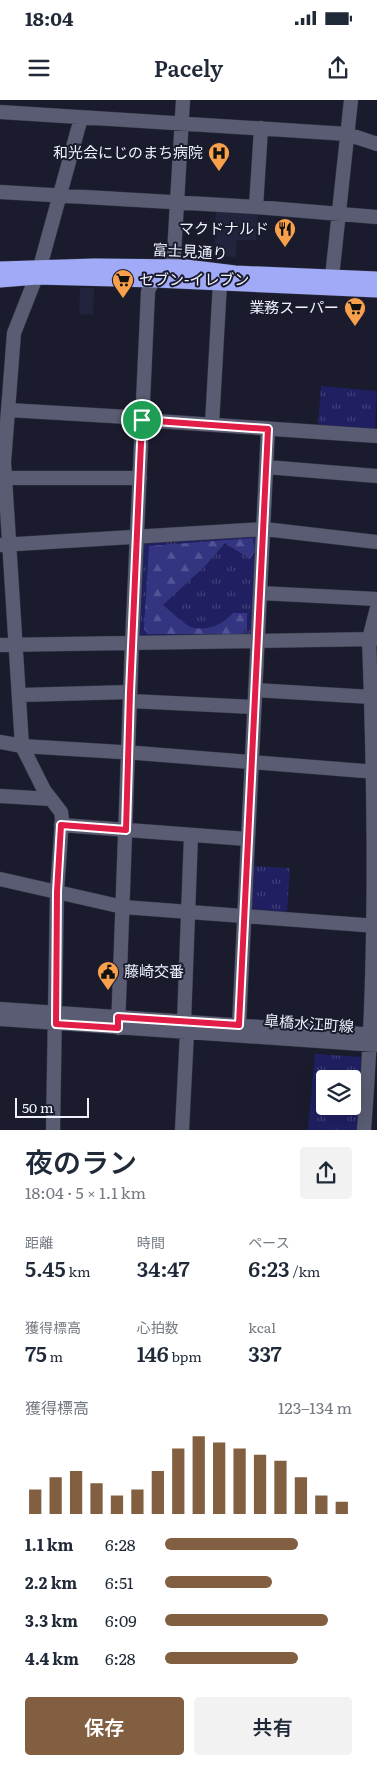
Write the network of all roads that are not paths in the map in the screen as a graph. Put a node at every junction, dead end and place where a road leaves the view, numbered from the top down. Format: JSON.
{"nodes":[{"id":1,"x":183,"y":100,"type":"edge"},
{"id":2,"x":351,"y":100,"type":"edge"},
{"id":3,"x":0,"y":112,"type":"edge"},
{"id":4,"x":81,"y":118,"type":"junction"},
{"id":5,"x":182,"y":123,"type":"junction"},
{"id":6,"x":261,"y":128,"type":"junction"},
{"id":7,"x":347,"y":134,"type":"junction"},
{"id":8,"x":377,"y":144,"type":"edge"},
{"id":9,"x":0,"y":192,"type":"edge"},
{"id":10,"x":60,"y":196,"type":"junction"},
{"id":11,"x":178,"y":203,"type":"junction"},
{"id":12,"x":256,"y":207,"type":"junction"},
{"id":13,"x":338,"y":213,"type":"junction"},
{"id":14,"x":377,"y":217,"type":"edge"},
{"id":15,"x":169,"y":267,"type":"junction"},
{"id":16,"x":0,"y":269,"type":"edge"},
{"id":17,"x":39,"y":272,"type":"junction"},
{"id":18,"x":332,"y":277,"type":"junction"},
{"id":19,"x":377,"y":279,"type":"edge"},
{"id":20,"x":0,"y":280,"type":"edge"},
{"id":21,"x":155,"y":280,"type":"junction"},
{"id":22,"x":220,"y":283,"type":"junction"},
{"id":23,"x":377,"y":290,"type":"edge"},
{"id":24,"x":8,"y":410,"type":"junction"},
{"id":25,"x":142,"y":420,"type":"junction"},
{"id":26,"x":212,"y":424,"type":"junction"},
{"id":27,"x":268,"y":429,"type":"junction"},
{"id":28,"x":377,"y":436,"type":"edge"},
{"id":29,"x":266,"y":467,"type":"junction"},
{"id":30,"x":377,"y":476,"type":"edge"},
{"id":31,"x":140,"y":478,"type":"junction"},
{"id":32,"x":4,"y":486,"type":"edge"},
{"id":33,"x":264,"y":529,"type":"junction"},
{"id":34,"x":137,"y":537,"type":"junction"},
{"id":35,"x":377,"y":542,"type":"edge"},
{"id":36,"x":5,"y":545,"type":"edge"},
{"id":37,"x":260,"y":593,"type":"junction"},
{"id":38,"x":377,"y":599,"type":"edge"},
{"id":39,"x":377,"y":608,"type":"edge"},
{"id":40,"x":373,"y":639,"type":"edge"},
{"id":41,"x":257,"y":641,"type":"junction"},
{"id":42,"x":132,"y":643,"type":"junction"},
{"id":43,"x":0,"y":645,"type":"edge"},
{"id":44,"x":15,"y":646,"type":"junction"},
{"id":45,"x":255,"y":690,"type":"junction"},
{"id":46,"x":20,"y":695,"type":"junction"},
{"id":47,"x":130,"y":696,"type":"junction"},
{"id":48,"x":371,"y":697,"type":"junction"},
{"id":49,"x":254,"y":707,"type":"junction"},
{"id":50,"x":0,"y":742,"type":"edge"},
{"id":51,"x":22,"y":746,"type":"junction"},
{"id":52,"x":128,"y":752,"type":"junction"},
{"id":53,"x":252,"y":762,"type":"junction"},
{"id":54,"x":375,"y":772,"type":"edge"},
{"id":55,"x":0,"y":796,"type":"edge"},
{"id":56,"x":51,"y":798,"type":"junction"},
{"id":57,"x":61,"y":825,"type":"junction"},
{"id":58,"x":126,"y":830,"type":"junction"},
{"id":59,"x":191,"y":835,"type":"junction"},
{"id":60,"x":247,"y":839,"type":"junction"},
{"id":61,"x":0,"y":879,"type":"edge"},
{"id":62,"x":57,"y":892,"type":"junction"},
{"id":63,"x":123,"y":907,"type":"junction"},
{"id":64,"x":189,"y":913,"type":"junction"},
{"id":65,"x":245,"y":916,"type":"junction"},
{"id":66,"x":377,"y":926,"type":"edge"},
{"id":67,"x":0,"y":1009,"type":"edge"},
{"id":68,"x":56,"y":1018,"type":"junction"},
{"id":69,"x":0,"y":1019,"type":"edge"},
{"id":70,"x":118,"y":1022,"type":"junction"},
{"id":71,"x":239,"y":1025,"type":"junction"},
{"id":72,"x":185,"y":1027,"type":"junction"},
{"id":73,"x":375,"y":1040,"type":"edge"},
{"id":74,"x":369,"y":1123,"type":"edge"},
{"id":75,"x":53,"y":1130,"type":"edge"},
{"id":76,"x":182,"y":1130,"type":"edge"}],
"edges":[{"from":1,"to":5,"type":"street"},
{"from":2,"to":7,"type":"street"},
{"from":3,"to":4,"type":"street"},
{"from":4,"to":5,"type":"street"},
{"from":4,"to":10,"type":"street"},
{"from":5,"to":6,"type":"street"},
{"from":5,"to":11,"type":"street"},
{"from":6,"to":7,"type":"street"},
{"from":6,"to":12,"type":"street"},
{"from":7,"to":8,"type":"street"},
{"from":7,"to":13,"type":"street"},
{"from":9,"to":10,"type":"street"},
{"from":10,"to":11,"type":"street"},
{"from":10,"to":17,"type":"street"},
{"from":11,"to":12,"type":"street"},
{"from":11,"to":15,"type":"street"},
{"from":12,"to":13,"type":"street"},
{"from":13,"to":14,"type":"street"},
{"from":13,"to":18,"type":"street"},
{"from":15,"to":17,"type":"highway","name":"富士見通り"},
{"from":15,"to":18,"type":"highway","name":"富士見通り"},
{"from":15,"to":21,"type":"street"},
{"from":16,"to":17,"type":"highway","name":"富士見通り"},
{"from":17,"to":20,"type":"highway","name":"富士見通り"},
{"from":17,"to":21,"type":"highway","name":"富士見通り"},
{"from":17,"to":24,"type":"street"},
{"from":18,"to":19,"type":"highway","name":"富士見通り"},
{"from":21,"to":22,"type":"highway","name":"富士見通り"},
{"from":21,"to":25,"type":"street"},
{"from":22,"to":23,"type":"highway","name":"富士見通り"},
{"from":22,"to":26,"type":"street"},
{"from":24,"to":25,"type":"street"},
{"from":24,"to":32,"type":"street"},
{"from":25,"to":26,"type":"street"},
{"from":25,"to":31,"type":"street"},
{"from":26,"to":27,"type":"street"},
{"from":27,"to":28,"type":"street"},
{"from":27,"to":29,"type":"street"},
{"from":29,"to":30,"type":"street"},
{"from":29,"to":33,"type":"street"},
{"from":31,"to":32,"type":"street"},
{"from":31,"to":34,"type":"street"},
{"from":32,"to":36,"type":"street"},
{"from":33,"to":34,"type":"street"},
{"from":33,"to":35,"type":"street"},
{"from":33,"to":37,"type":"street"},
{"from":34,"to":36,"type":"street"},
{"from":34,"to":42,"type":"street"},
{"from":36,"to":44,"type":"street"},
{"from":37,"to":38,"type":"street"},
{"from":37,"to":41,"type":"street"},
{"from":39,"to":40,"type":"street"},
{"from":40,"to":41,"type":"street"},
{"from":40,"to":48,"type":"street"},
{"from":41,"to":42,"type":"street"},
{"from":41,"to":45,"type":"street"},
{"from":42,"to":44,"type":"street"},
{"from":42,"to":47,"type":"street"},
{"from":43,"to":44,"type":"street"},
{"from":44,"to":46,"type":"street"},
{"from":45,"to":48,"type":"street"},
{"from":45,"to":49,"type":"street"},
{"from":46,"to":47,"type":"street"},
{"from":46,"to":51,"type":"street"},
{"from":47,"to":49,"type":"street"},
{"from":47,"to":52,"type":"street"},
{"from":48,"to":54,"type":"street"},
{"from":49,"to":53,"type":"street"},
{"from":50,"to":51,"type":"street"},
{"from":51,"to":52,"type":"street"},
{"from":51,"to":56,"type":"street"},
{"from":52,"to":53,"type":"street"},
{"from":52,"to":58,"type":"street"},
{"from":53,"to":54,"type":"street"},
{"from":53,"to":60,"type":"street"},
{"from":54,"to":66,"type":"street"},
{"from":55,"to":56,"type":"street"},
{"from":56,"to":57,"type":"street"},
{"from":57,"to":58,"type":"street"},
{"from":57,"to":62,"type":"street"},
{"from":58,"to":59,"type":"street"},
{"from":58,"to":63,"type":"street"},
{"from":59,"to":60,"type":"street"},
{"from":59,"to":64,"type":"street"},
{"from":60,"to":65,"type":"street"},
{"from":61,"to":62,"type":"street"},
{"from":62,"to":63,"type":"street"},
{"from":62,"to":68,"type":"street"},
{"from":63,"to":64,"type":"street"},
{"from":63,"to":70,"type":"street"},
{"from":64,"to":65,"type":"street"},
{"from":64,"to":72,"type":"street"},
{"from":65,"to":66,"type":"street"},
{"from":65,"to":71,"type":"street"},
{"from":66,"to":73,"type":"street"},
{"from":67,"to":68,"type":"street","name":"皐橋水江町線"},
{"from":68,"to":69,"type":"street","name":"皐橋水江町線"},
{"from":68,"to":70,"type":"street","name":"皐橋水江町線"},
{"from":68,"to":75,"type":"street"},
{"from":70,"to":72,"type":"street","name":"皐橋水江町線"},
{"from":71,"to":72,"type":"street","name":"皐橋水江町線"},
{"from":71,"to":73,"type":"street","name":"皐橋水江町線"},
{"from":72,"to":73,"type":"street","name":"皐橋水江町線"},
{"from":72,"to":76,"type":"street"},
{"from":73,"to":74,"type":"street"}]}
